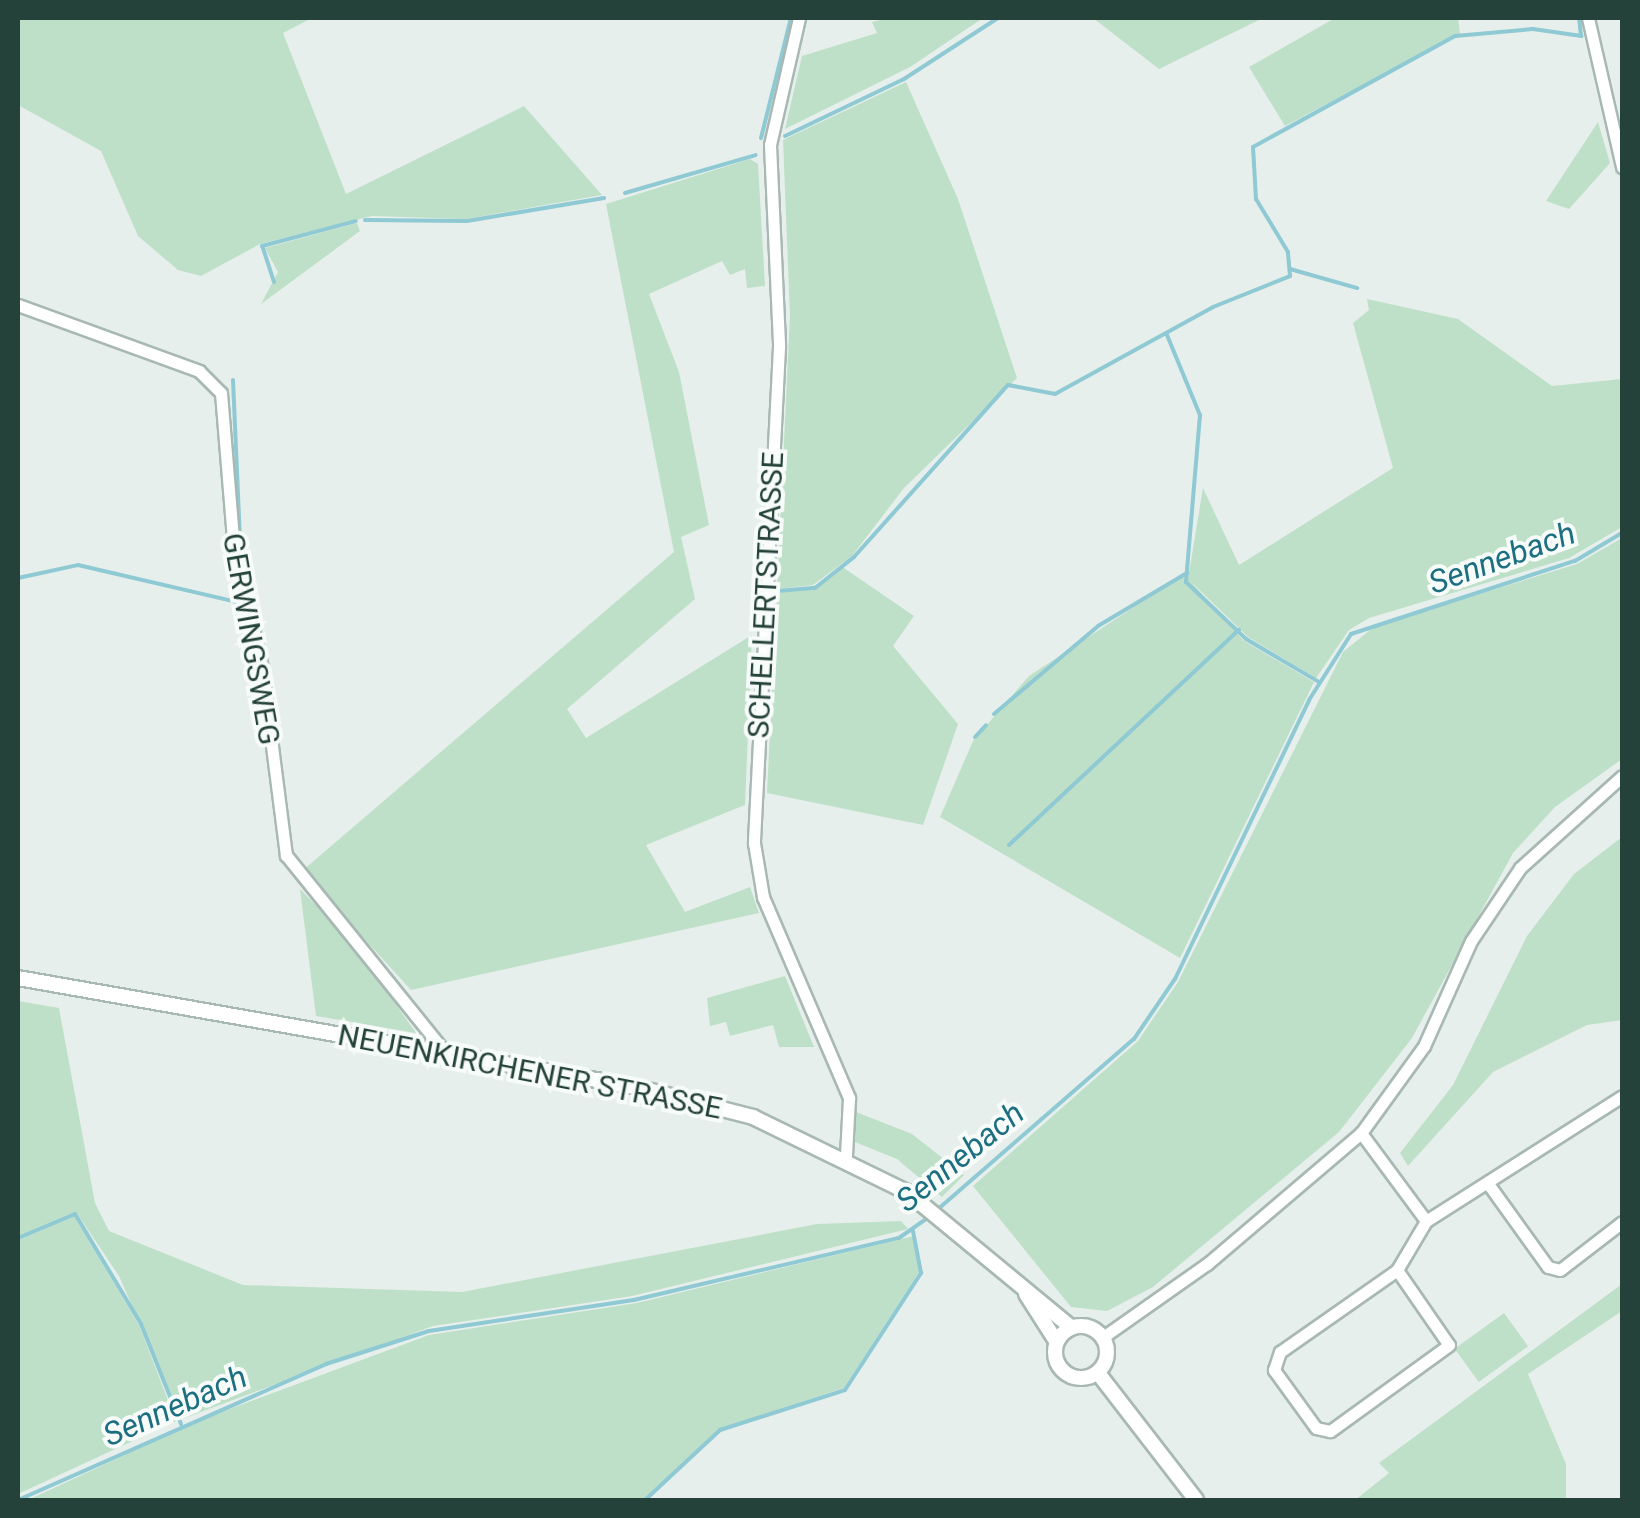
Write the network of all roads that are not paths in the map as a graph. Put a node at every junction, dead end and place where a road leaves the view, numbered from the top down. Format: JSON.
{"nodes":[{"id":1,"x":798,"y":18,"type":"edge"},
{"id":2,"x":1588,"y":18,"type":"edge"},
{"id":3,"x":1622,"y":167,"type":"edge"},
{"id":4,"x":18,"y":304,"type":"edge"},
{"id":5,"x":1622,"y":776,"type":"edge"},
{"id":6,"x":18,"y":978,"type":"edge"},
{"id":7,"x":445,"y":1052,"type":"junction"},
{"id":8,"x":1622,"y":1096,"type":"edge"},
{"id":9,"x":1361,"y":1134,"type":"junction"},
{"id":10,"x":846,"y":1156,"type":"junction"},
{"id":11,"x":1489,"y":1185,"type":"junction"},
{"id":12,"x":1426,"y":1220,"type":"junction"},
{"id":13,"x":1622,"y":1222,"type":"edge"},
{"id":14,"x":1002,"y":1266,"type":"junction"},
{"id":15,"x":1397,"y":1270,"type":"junction"},
{"id":16,"x":1071,"y":1327,"type":"junction"},
{"id":17,"x":1103,"y":1336,"type":"junction"},
{"id":18,"x":1056,"y":1341,"type":"junction"},
{"id":19,"x":1098,"y":1373,"type":"junction"},
{"id":20,"x":1196,"y":1500,"type":"edge"}],
"edges":[{"from":1,"to":10,"type":"street","name":"SCHELLERTSTRASSE"},
{"from":2,"to":3,"type":"street"},
{"from":4,"to":7,"type":"street","name":"GERWINGSWEG"},
{"from":5,"to":9,"type":"street"},
{"from":6,"to":7,"type":"street","name":"NEUENKIRCHENER STRASSE"},
{"from":7,"to":10,"type":"street","name":"NEUENKIRCHENER STRASSE"},
{"from":8,"to":11,"type":"street"},
{"from":9,"to":12,"type":"street"},
{"from":9,"to":17,"type":"street"},
{"from":10,"to":14,"type":"street","name":"NEUENKIRCHENER STRASSE"},
{"from":11,"to":12,"type":"street"},
{"from":11,"to":13,"type":"street"},
{"from":12,"to":15,"type":"street"},
{"from":14,"to":16,"type":"street","name":"NEUENKIRCHENER STRASSE"},
{"from":14,"to":18,"type":"street","name":"NEUENKIRCHENER STRASSE"},
{"from":15,"to":15,"type":"street"},
{"from":16,"to":17,"type":"street"},
{"from":16,"to":18,"type":"street"},
{"from":17,"to":19,"type":"street"},
{"from":18,"to":19,"type":"street","name":"NEUENKIRCHENER STRASSE"},
{"from":19,"to":20,"type":"street"}]}
